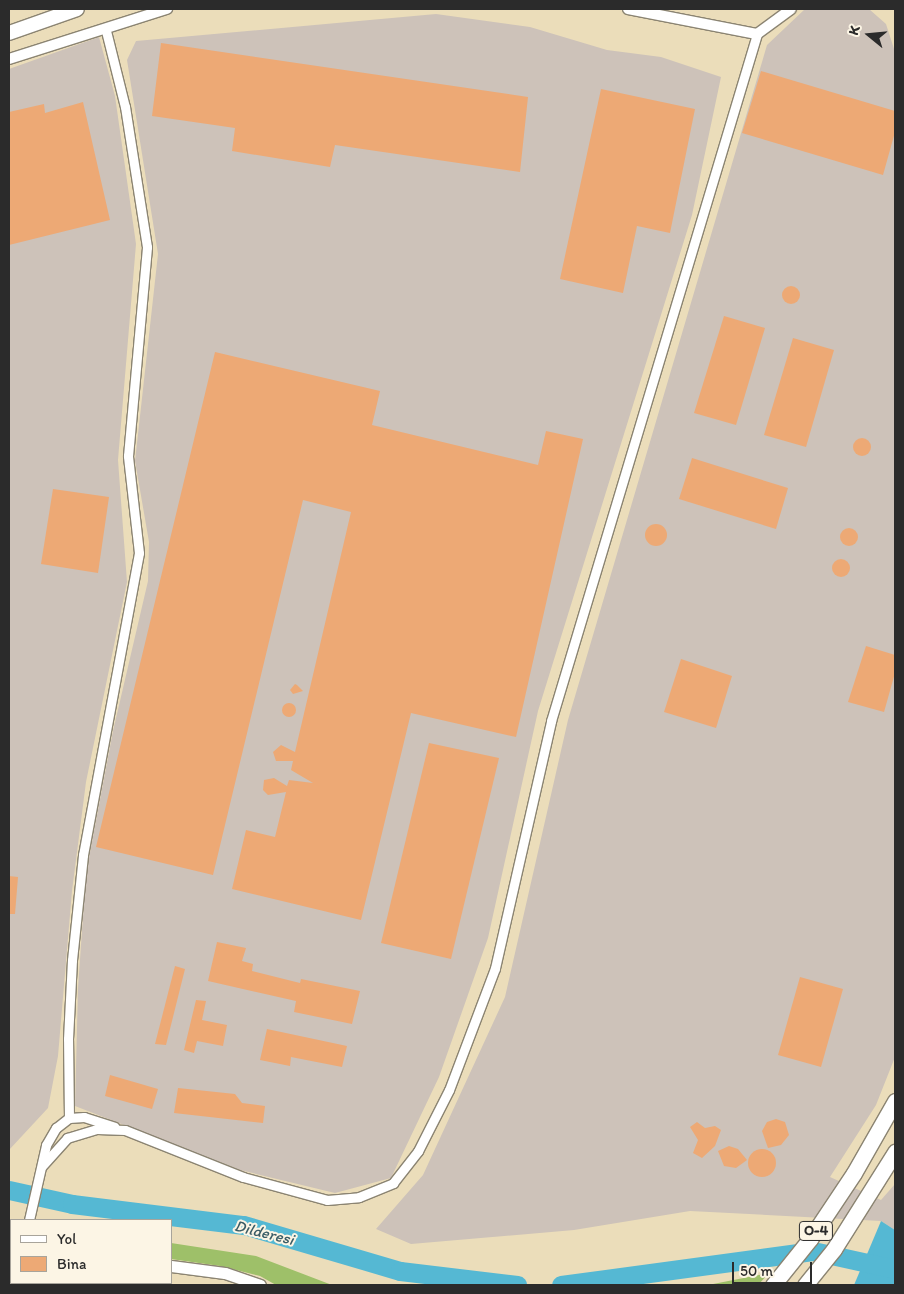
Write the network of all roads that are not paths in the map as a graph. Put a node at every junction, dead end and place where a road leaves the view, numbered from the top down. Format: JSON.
{"nodes":[{"id":1,"x":77,"y":9,"type":"edge"},
{"id":2,"x":167,"y":9,"type":"edge"},
{"id":3,"x":628,"y":9,"type":"edge"},
{"id":4,"x":786,"y":9,"type":"edge"},
{"id":5,"x":791,"y":9,"type":"edge"},
{"id":6,"x":772,"y":24,"type":"junction"},
{"id":7,"x":106,"y":31,"type":"junction"},
{"id":8,"x":9,"y":33,"type":"edge"},
{"id":9,"x":757,"y":34,"type":"junction"},
{"id":10,"x":9,"y":59,"type":"edge"},
{"id":11,"x":895,"y":1102,"type":"edge"},
{"id":12,"x":69,"y":1118,"type":"junction"},
{"id":13,"x":125,"y":1130,"type":"junction"},
{"id":14,"x":895,"y":1152,"type":"edge"},
{"id":15,"x":42,"y":1166,"type":"junction"},
{"id":16,"x":29,"y":1219,"type":"edge"},
{"id":17,"x":172,"y":1266,"type":"edge"},
{"id":18,"x":260,"y":1285,"type":"edge"},
{"id":19,"x":773,"y":1285,"type":"edge"},
{"id":20,"x":805,"y":1285,"type":"edge"}],
"edges":[{"from":1,"to":8,"type":"highway"},
{"from":2,"to":7,"type":"street"},
{"from":3,"to":9,"type":"street"},
{"from":4,"to":6,"type":"street"},
{"from":5,"to":6,"type":"street"},
{"from":6,"to":9,"type":"street"},
{"from":7,"to":10,"type":"street"},
{"from":7,"to":12,"type":"street"},
{"from":9,"to":13,"type":"street"},
{"from":11,"to":19,"type":"highway","number":"O-4"},
{"from":12,"to":13,"type":"street"},
{"from":12,"to":15,"type":"street"},
{"from":13,"to":15,"type":"street"},
{"from":14,"to":20,"type":"highway","number":"O-4"},
{"from":15,"to":16,"type":"street"},
{"from":17,"to":18,"type":"main road"}]}
